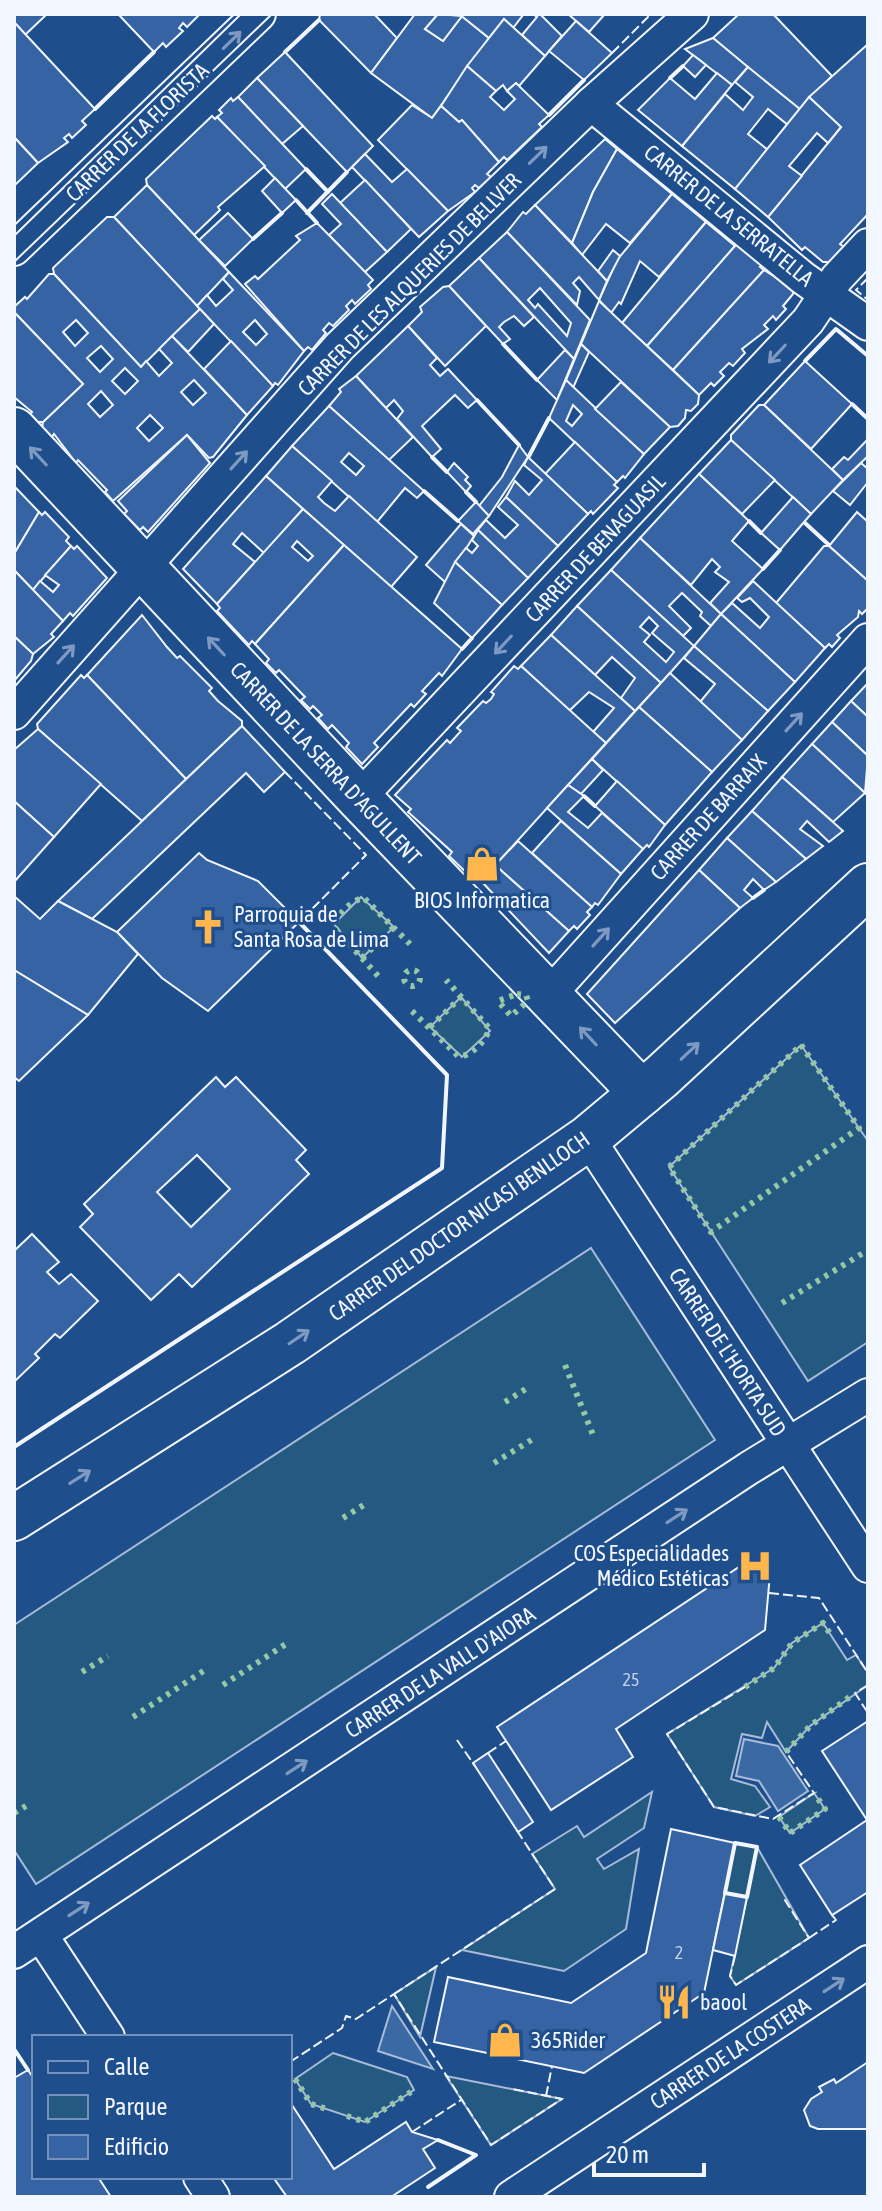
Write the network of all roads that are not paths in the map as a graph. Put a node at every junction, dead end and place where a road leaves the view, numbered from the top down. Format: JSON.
{"nodes":[{"id":1,"x":259,"y":14,"type":"edge"},
{"id":2,"x":689,"y":15,"type":"edge"},
{"id":3,"x":591,"y":104,"type":"junction"},
{"id":4,"x":868,"y":245,"type":"edge"},
{"id":5,"x":14,"y":249,"type":"edge"},
{"id":6,"x":827,"y":294,"type":"junction"},
{"id":7,"x":868,"y":324,"type":"edge"},
{"id":8,"x":14,"y":430,"type":"edge"},
{"id":9,"x":142,"y":569,"type":"junction"},
{"id":10,"x":868,"y":640,"type":"edge"},
{"id":11,"x":14,"y":713,"type":"edge"},
{"id":12,"x":359,"y":798,"type":"junction"},
{"id":13,"x":868,"y":886,"type":"edge"},
{"id":14,"x":549,"y":995,"type":"junction"},
{"id":15,"x":642,"y":1093,"type":"junction"},
{"id":16,"x":588,"y":1138,"type":"junction"},
{"id":17,"x":868,"y":1395,"type":"edge"},
{"id":18,"x":788,"y":1443,"type":"junction"},
{"id":19,"x":14,"y":1518,"type":"edge"},
{"id":20,"x":868,"y":1566,"type":"edge"},
{"id":21,"x":41,"y":1935,"type":"junction"},
{"id":22,"x":14,"y":1952,"type":"edge"},
{"id":23,"x":868,"y":1962,"type":"edge"},
{"id":24,"x":107,"y":2035,"type":"edge"},
{"id":25,"x":201,"y":2179,"type":"edge"},
{"id":26,"x":213,"y":2197,"type":"edge"},
{"id":27,"x":511,"y":2197,"type":"edge"}],
"edges":[{"from":5,"to":1,"type":"street","name":"CARRER DE LA FLORISTA","one_way":true},
{"from":2,"to":3,"type":"street","name":"CARRER DE LES ALQUERIES DE BELLVER"},
{"from":3,"to":6,"type":"street","name":"CARRER DE LA SERRATELLA"},
{"from":9,"to":3,"type":"street","name":"CARRER DE LES ALQUERIES DE BELLVER","one_way":true},
{"from":4,"to":6,"type":"street","name":"CARRER DE BENAGUASIL"},
{"from":6,"to":7,"type":"street","name":"CARRER DE LA SERRATELLA"},
{"from":6,"to":12,"type":"street","name":"CARRER DE BENAGUASIL","one_way":true},
{"from":9,"to":8,"type":"street","name":"CARRER DE LA SERRA D'AGULLENT","one_way":true},
{"from":11,"to":9,"type":"street","name":"CARRER DE LES ALQUERIES DE BELLVER","one_way":true},
{"from":12,"to":9,"type":"street","name":"CARRER DE LA SERRA D'AGULLENT","one_way":true},
{"from":14,"to":10,"type":"street","name":"CARRER DE BARRAIX","one_way":true},
{"from":12,"to":14,"type":"street","name":"CARRER DE LA SERRA D'AGULLENT"},
{"from":15,"to":13,"type":"street","name":"CARRER DEL DOCTOR NICASI BENLLOCH","one_way":true},
{"from":15,"to":14,"type":"street","name":"CARRER DE LA SERRA D'AGULLENT","one_way":true},
{"from":15,"to":16,"type":"street","name":"CARRER DEL DOCTOR NICASI BENLLOCH"},
{"from":16,"to":18,"type":"street","name":"CARRER DE L'HORTA SUD"},
{"from":19,"to":16,"type":"street","name":"CARRER DEL DOCTOR NICASI BENLLOCH","one_way":true},
{"from":17,"to":18,"type":"street","name":"CARRER DE LA VALL D'AIORA"},
{"from":18,"to":20,"type":"street","name":"CARRER DE L'HORTA SUD"},
{"from":21,"to":18,"type":"street","name":"CARRER DE LA VALL D'AIORA","one_way":true},
{"from":21,"to":22,"type":"street","name":"CARRER DE LA VALL D'AIORA"},
{"from":21,"to":24,"type":"street"},
{"from":27,"to":23,"type":"street","name":"CARRER DE LA COSTERA","one_way":true},
{"from":25,"to":26,"type":"street"}]}
